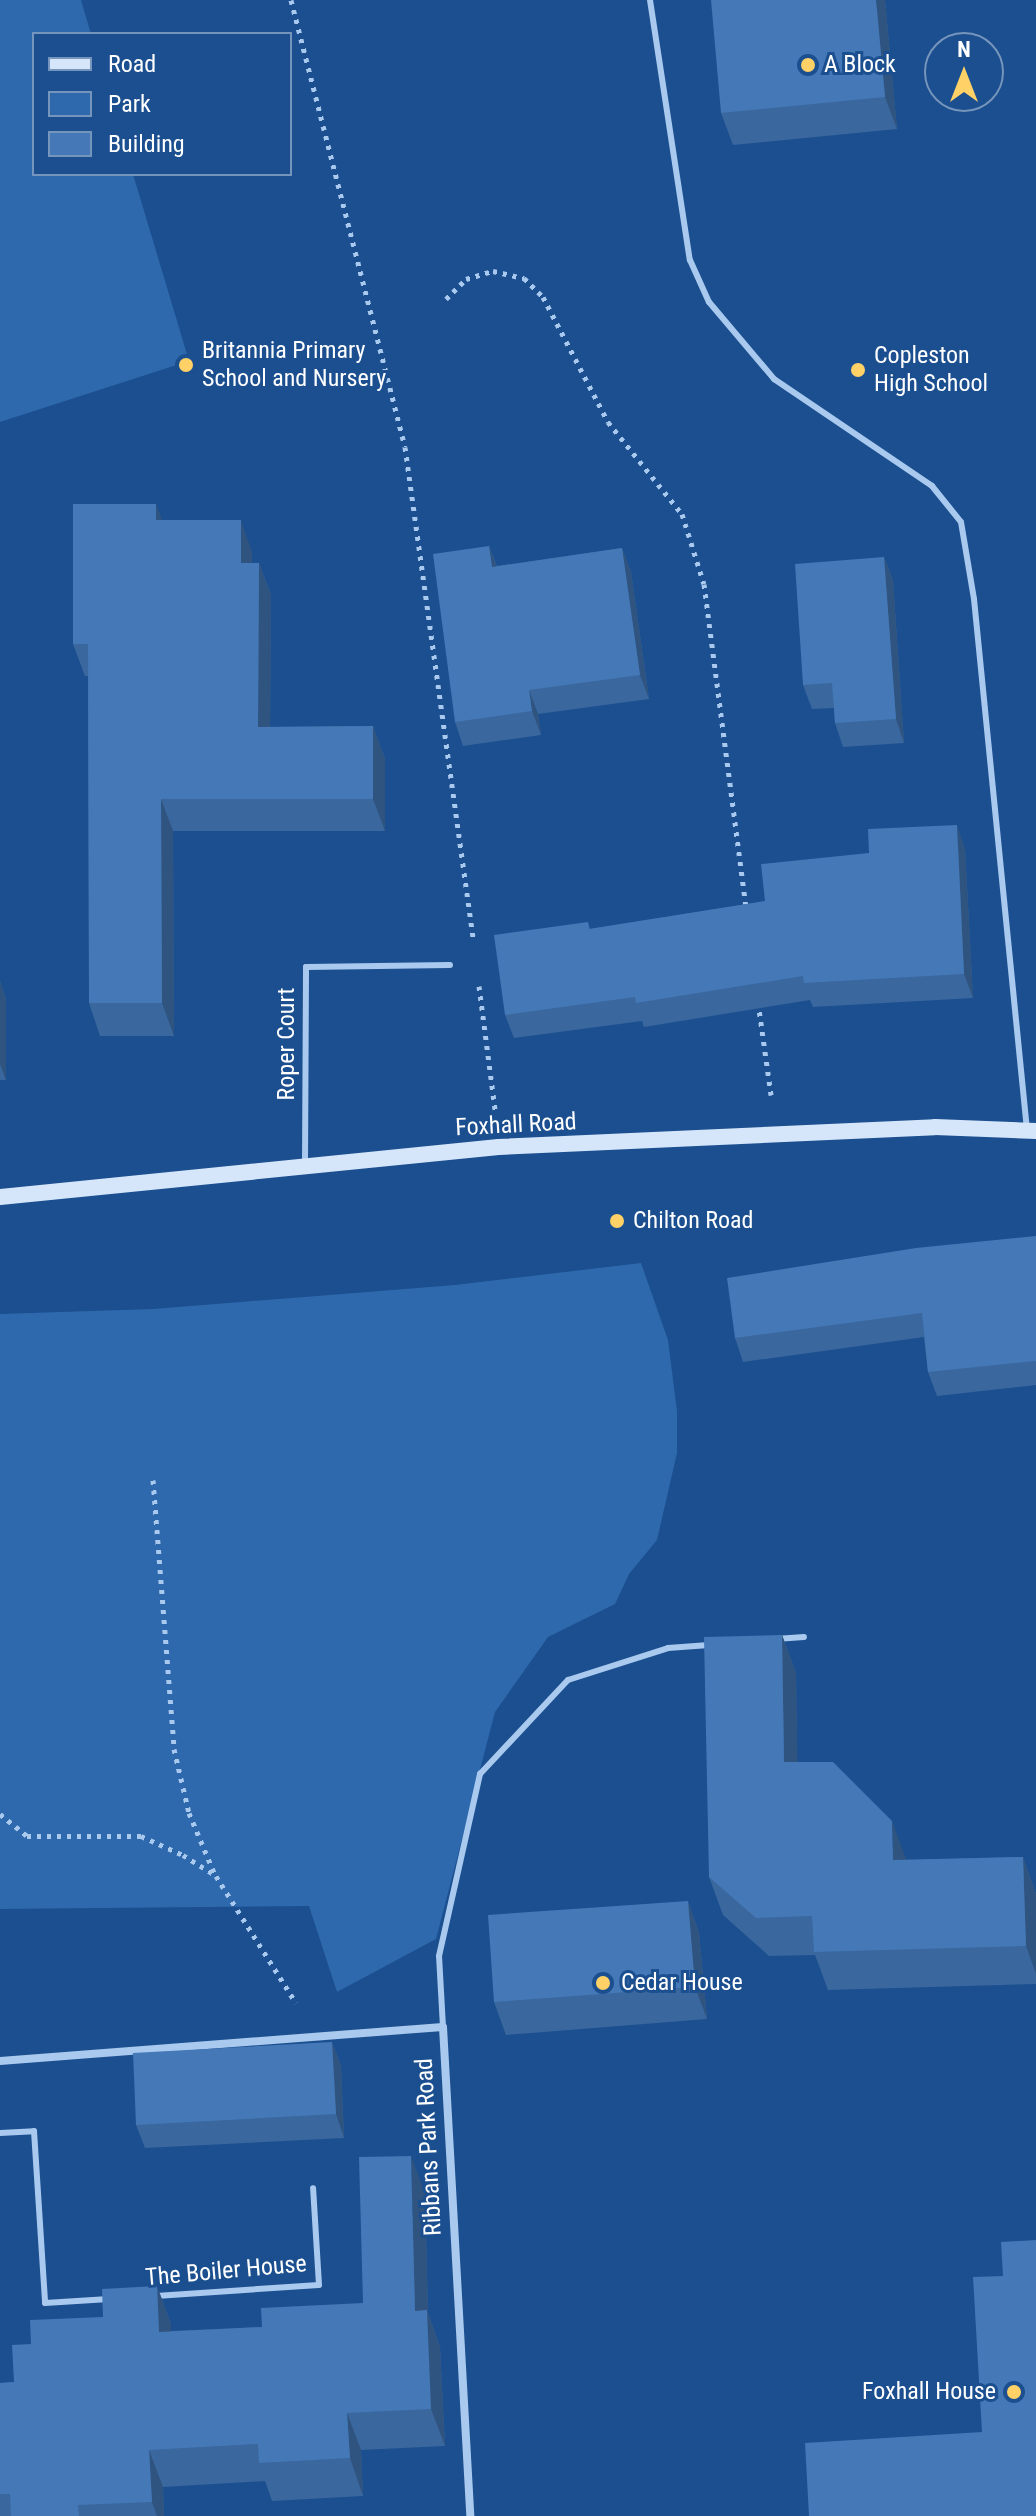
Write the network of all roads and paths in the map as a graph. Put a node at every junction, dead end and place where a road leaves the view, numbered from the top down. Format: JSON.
{"nodes":[{"id":1,"x":291,"y":0,"type":"edge"},
{"id":2,"x":650,"y":0,"type":"edge"},
{"id":3,"x":446,"y":299,"type":"dead end"},
{"id":4,"x":747,"y":918,"type":"edge"},
{"id":5,"x":473,"y":945,"type":"dead end"},
{"id":6,"x":450,"y":965,"type":"dead end"},
{"id":7,"x":478,"y":976,"type":"dead end"},
{"id":8,"x":758,"y":995,"type":"edge"},
{"id":9,"x":1031,"y":1131,"type":"edge"},
{"id":10,"x":776,"y":1137,"type":"junction"},
{"id":11,"x":499,"y":1147,"type":"junction"},
{"id":12,"x":305,"y":1168,"type":"junction"},
{"id":13,"x":0,"y":1197,"type":"edge"},
{"id":14,"x":153,"y":1480,"type":"dead end"},
{"id":15,"x":804,"y":1637,"type":"dead end"},
{"id":16,"x":758,"y":1641,"type":"edge"},
{"id":17,"x":713,"y":1644,"type":"edge"},
{"id":18,"x":0,"y":1814,"type":"edge"},
{"id":19,"x":216,"y":1876,"type":"junction"},
{"id":20,"x":443,"y":2027,"type":"junction"},
{"id":21,"x":313,"y":2036,"type":"junction"},
{"id":22,"x":0,"y":2061,"type":"edge"},
{"id":23,"x":0,"y":2133,"type":"edge"},
{"id":24,"x":313,"y":2188,"type":"dead end"},
{"id":25,"x":151,"y":2296,"type":"edge"},
{"id":26,"x":121,"y":2298,"type":"edge"},
{"id":27,"x":470,"y":2516,"type":"edge"}],
"edges":[{"from":1,"to":5,"type":"path"},
{"from":2,"to":9,"type":"lane"},
{"from":3,"to":4,"type":"path"},
{"from":6,"to":12,"type":"lane","name":"Roper Court"},
{"from":7,"to":11,"type":"path"},
{"from":8,"to":10,"type":"path"},
{"from":9,"to":10,"type":"street","name":"Foxhall Road"},
{"from":10,"to":11,"type":"street","name":"Foxhall Road"},
{"from":11,"to":12,"type":"street","name":"Foxhall Road"},
{"from":12,"to":13,"type":"street","name":"Foxhall Road"},
{"from":14,"to":19,"type":"path"},
{"from":15,"to":16,"type":"lane"},
{"from":17,"to":20,"type":"lane"},
{"from":18,"to":19,"type":"path"},
{"from":19,"to":21,"type":"path"},
{"from":20,"to":21,"type":"street","name":"Ribbans Park Road"},
{"from":20,"to":27,"type":"street","name":"Ribbans Park Road"},
{"from":21,"to":22,"type":"street","name":"Ribbans Park Road"},
{"from":23,"to":26,"type":"lane","name":"The Boiler House"},
{"from":24,"to":25,"type":"lane","name":"The Boiler House"}]}
